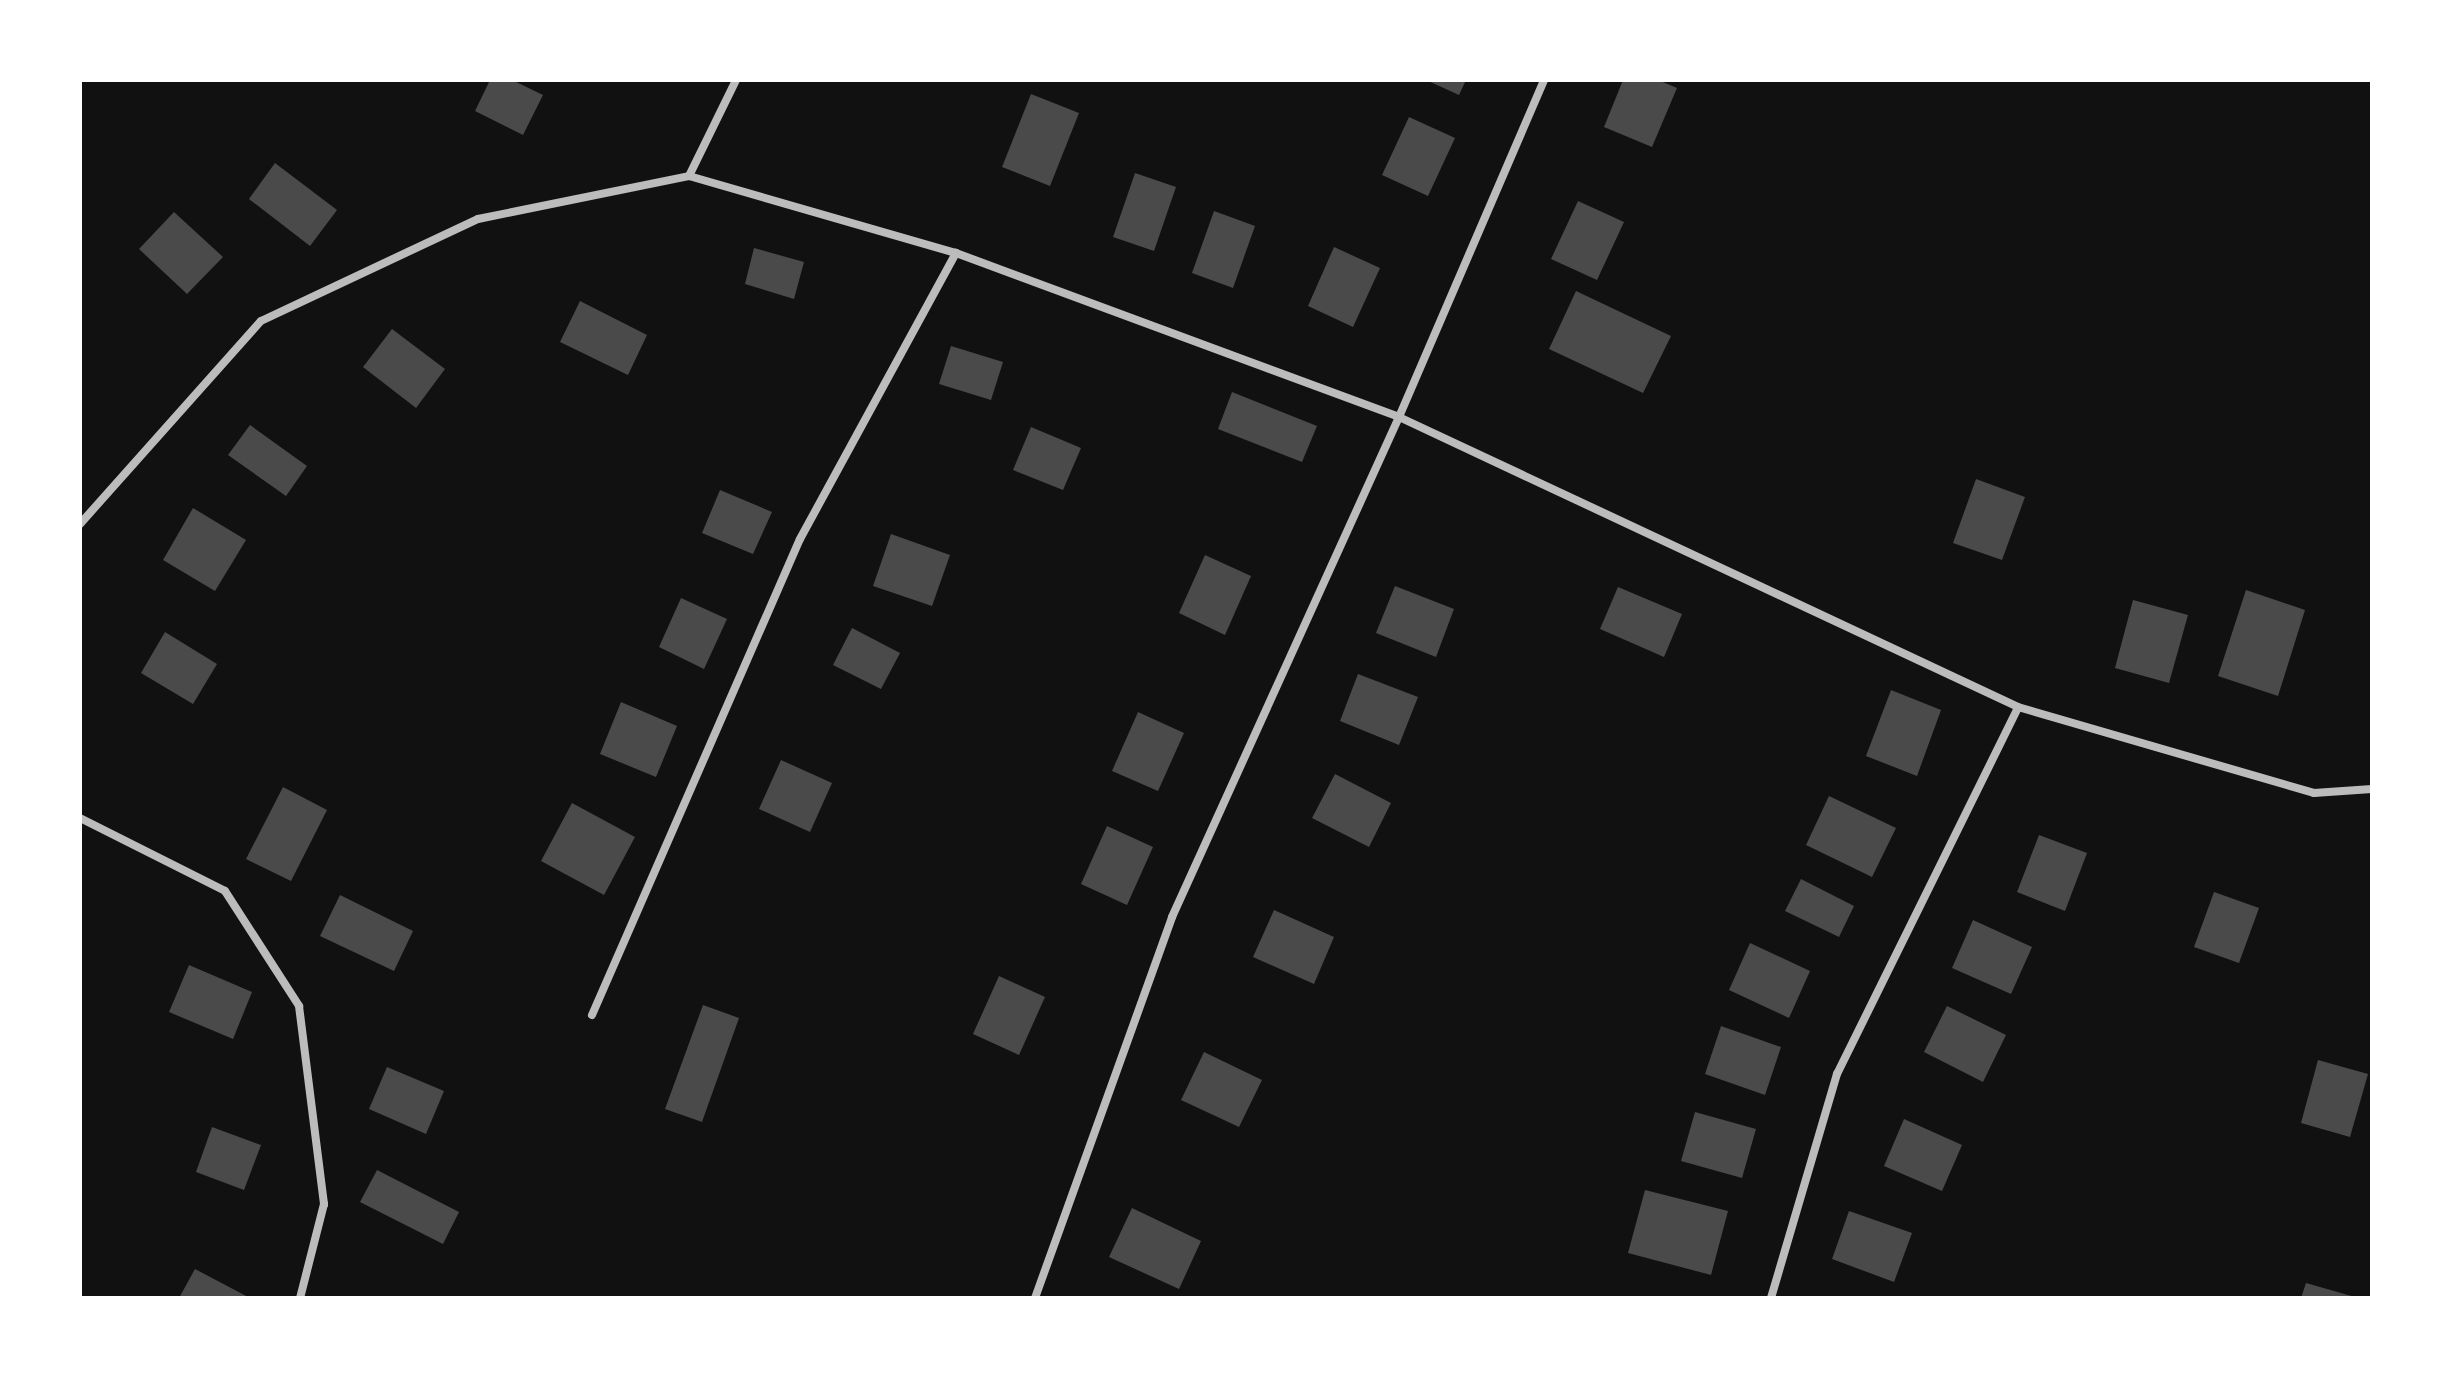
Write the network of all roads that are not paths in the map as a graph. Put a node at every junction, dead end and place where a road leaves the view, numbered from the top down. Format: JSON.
{"nodes":[{"id":1,"x":736,"y":80,"type":"edge"},
{"id":2,"x":1544,"y":80,"type":"edge"},
{"id":3,"x":689,"y":176,"type":"junction"},
{"id":4,"x":956,"y":253,"type":"junction"},
{"id":5,"x":1399,"y":417,"type":"junction"},
{"id":6,"x":80,"y":524,"type":"edge"},
{"id":7,"x":2018,"y":707,"type":"junction"},
{"id":8,"x":2372,"y":789,"type":"edge"},
{"id":9,"x":80,"y":818,"type":"edge"},
{"id":10,"x":592,"y":1015,"type":"dead end"},
{"id":11,"x":300,"y":1298,"type":"edge"},
{"id":12,"x":1035,"y":1298,"type":"edge"},
{"id":13,"x":1771,"y":1298,"type":"edge"}],
"edges":[{"from":1,"to":3,"type":"street"},
{"from":2,"to":5,"type":"street"},
{"from":3,"to":4,"type":"street"},
{"from":3,"to":6,"type":"street"},
{"from":4,"to":5,"type":"street"},
{"from":4,"to":10,"type":"street"},
{"from":5,"to":7,"type":"street"},
{"from":5,"to":12,"type":"street"},
{"from":7,"to":8,"type":"street"},
{"from":7,"to":13,"type":"street"},
{"from":9,"to":11,"type":"street"}]}
